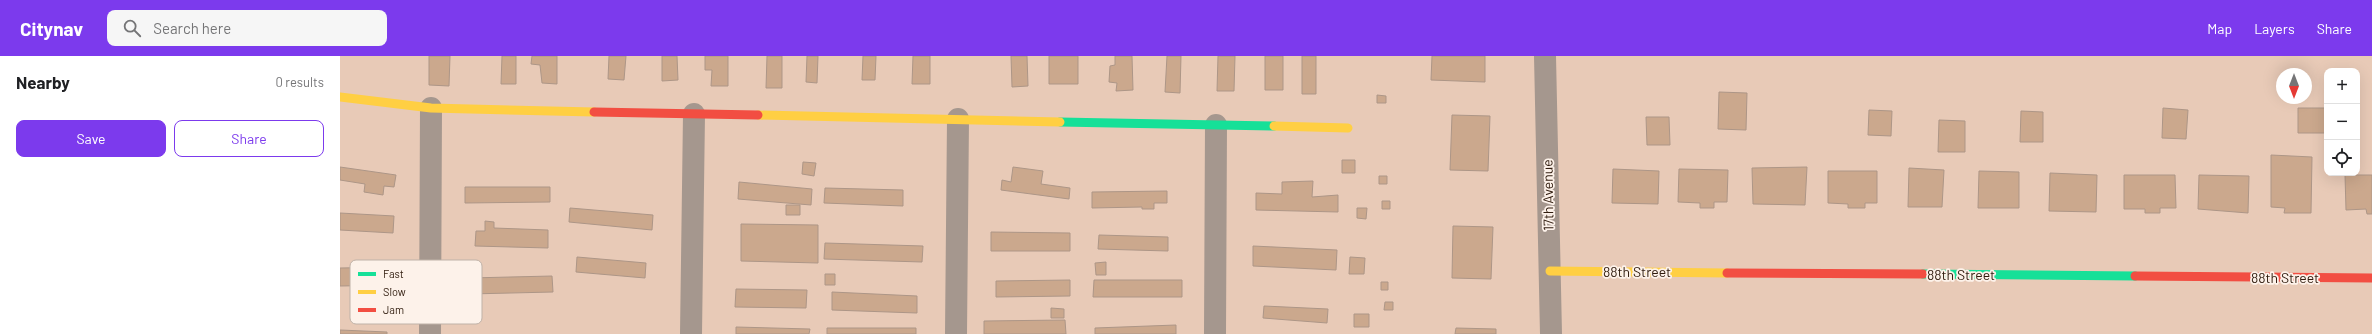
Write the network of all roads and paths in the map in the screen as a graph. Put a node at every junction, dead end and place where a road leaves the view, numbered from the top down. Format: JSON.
{"nodes":[{"id":1,"x":1545,"y":56,"type":"edge"},
{"id":2,"x":340,"y":97,"type":"edge"},
{"id":3,"x":431,"y":108,"type":"junction"},
{"id":4,"x":694,"y":114,"type":"junction"},
{"id":5,"x":958,"y":119,"type":"junction"},
{"id":6,"x":1216,"y":125,"type":"junction"},
{"id":7,"x":1348,"y":128,"type":"dead end"},
{"id":8,"x":430,"y":260,"type":"edge"},
{"id":9,"x":1550,"y":271,"type":"junction"},
{"id":10,"x":2372,"y":278,"type":"edge"},
{"id":11,"x":430,"y":324,"type":"edge"},
{"id":12,"x":430,"y":334,"type":"edge"},
{"id":13,"x":691,"y":334,"type":"edge"},
{"id":14,"x":956,"y":334,"type":"edge"},
{"id":15,"x":1215,"y":334,"type":"edge"},
{"id":16,"x":1551,"y":334,"type":"edge"}],
"edges":[{"from":1,"to":9,"type":"street","name":"17th Avenue"},
{"from":2,"to":3,"type":"street"},
{"from":3,"to":4,"type":"street"},
{"from":3,"to":8,"type":"street"},
{"from":4,"to":5,"type":"street"},
{"from":4,"to":13,"type":"street"},
{"from":5,"to":6,"type":"street"},
{"from":5,"to":14,"type":"street"},
{"from":6,"to":7,"type":"street"},
{"from":6,"to":15,"type":"street"},
{"from":9,"to":10,"type":"street","name":"88th Street"},
{"from":9,"to":16,"type":"street","name":"17th Avenue"},
{"from":11,"to":12,"type":"street"}]}
